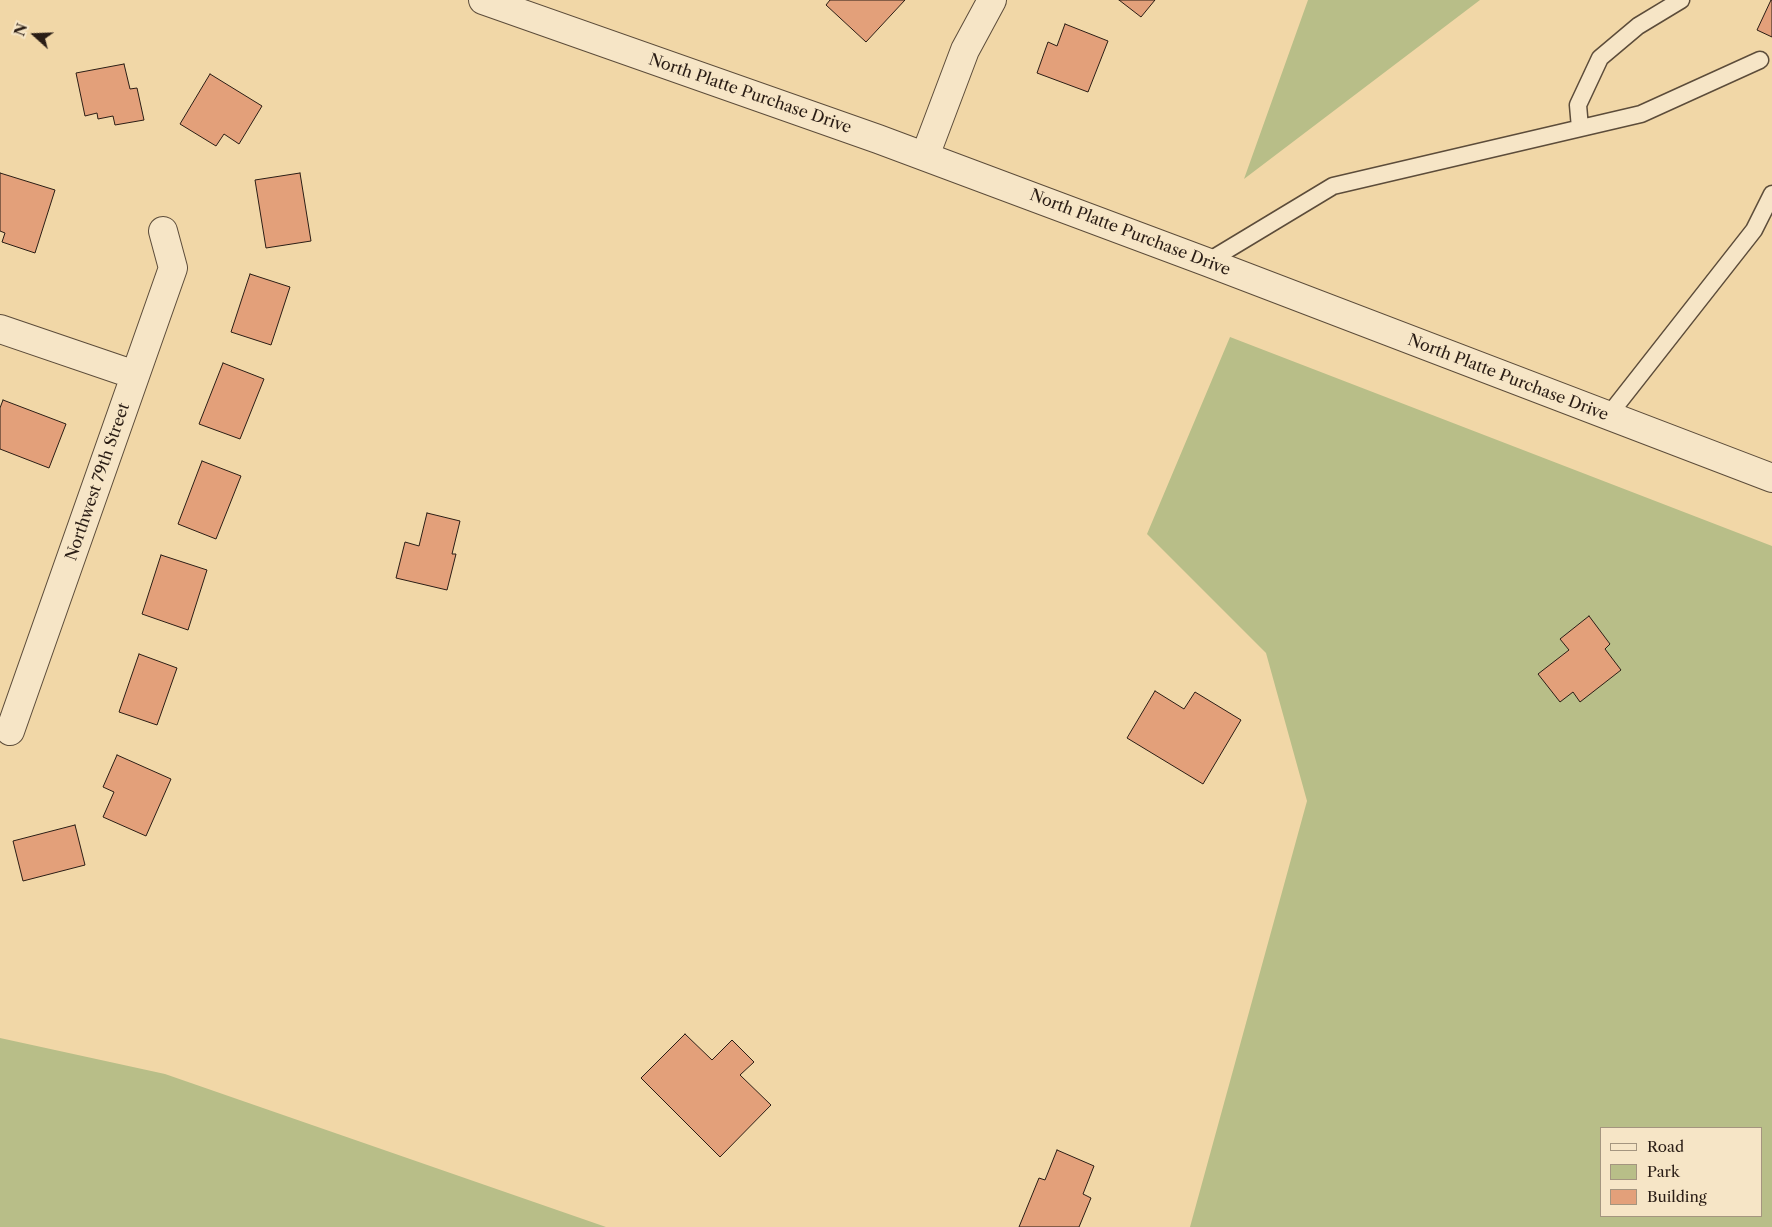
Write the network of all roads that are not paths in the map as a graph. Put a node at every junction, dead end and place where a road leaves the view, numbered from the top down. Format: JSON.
{"nodes":[{"id":1,"x":483,"y":0,"type":"edge"},
{"id":2,"x":992,"y":0,"type":"edge"},
{"id":3,"x":1681,"y":0,"type":"edge"},
{"id":4,"x":1760,"y":60,"type":"dead end"},
{"id":5,"x":1580,"y":128,"type":"junction"},
{"id":6,"x":925,"y":156,"type":"junction"},
{"id":7,"x":1772,"y":194,"type":"edge"},
{"id":8,"x":163,"y":231,"type":"dead end"},
{"id":9,"x":1207,"y":262,"type":"junction"},
{"id":10,"x":0,"y":329,"type":"edge"},
{"id":11,"x":135,"y":375,"type":"junction"},
{"id":12,"x":1608,"y":416,"type":"junction"},
{"id":13,"x":1772,"y":478,"type":"edge"},
{"id":14,"x":10,"y":731,"type":"dead end"}],
"edges":[{"from":1,"to":6,"type":"street","name":"North Platte Purchase Drive"},
{"from":2,"to":6,"type":"street"},
{"from":3,"to":5,"type":"lane"},
{"from":4,"to":5,"type":"lane"},
{"from":5,"to":9,"type":"lane"},
{"from":6,"to":9,"type":"street","name":"North Platte Purchase Drive"},
{"from":7,"to":12,"type":"lane"},
{"from":8,"to":11,"type":"street","name":"Northwest 79th Street"},
{"from":9,"to":12,"type":"street","name":"North Platte Purchase Drive"},
{"from":10,"to":11,"type":"street"},
{"from":11,"to":14,"type":"street","name":"Northwest 79th Street"},
{"from":12,"to":13,"type":"street","name":"North Platte Purchase Drive"}]}
